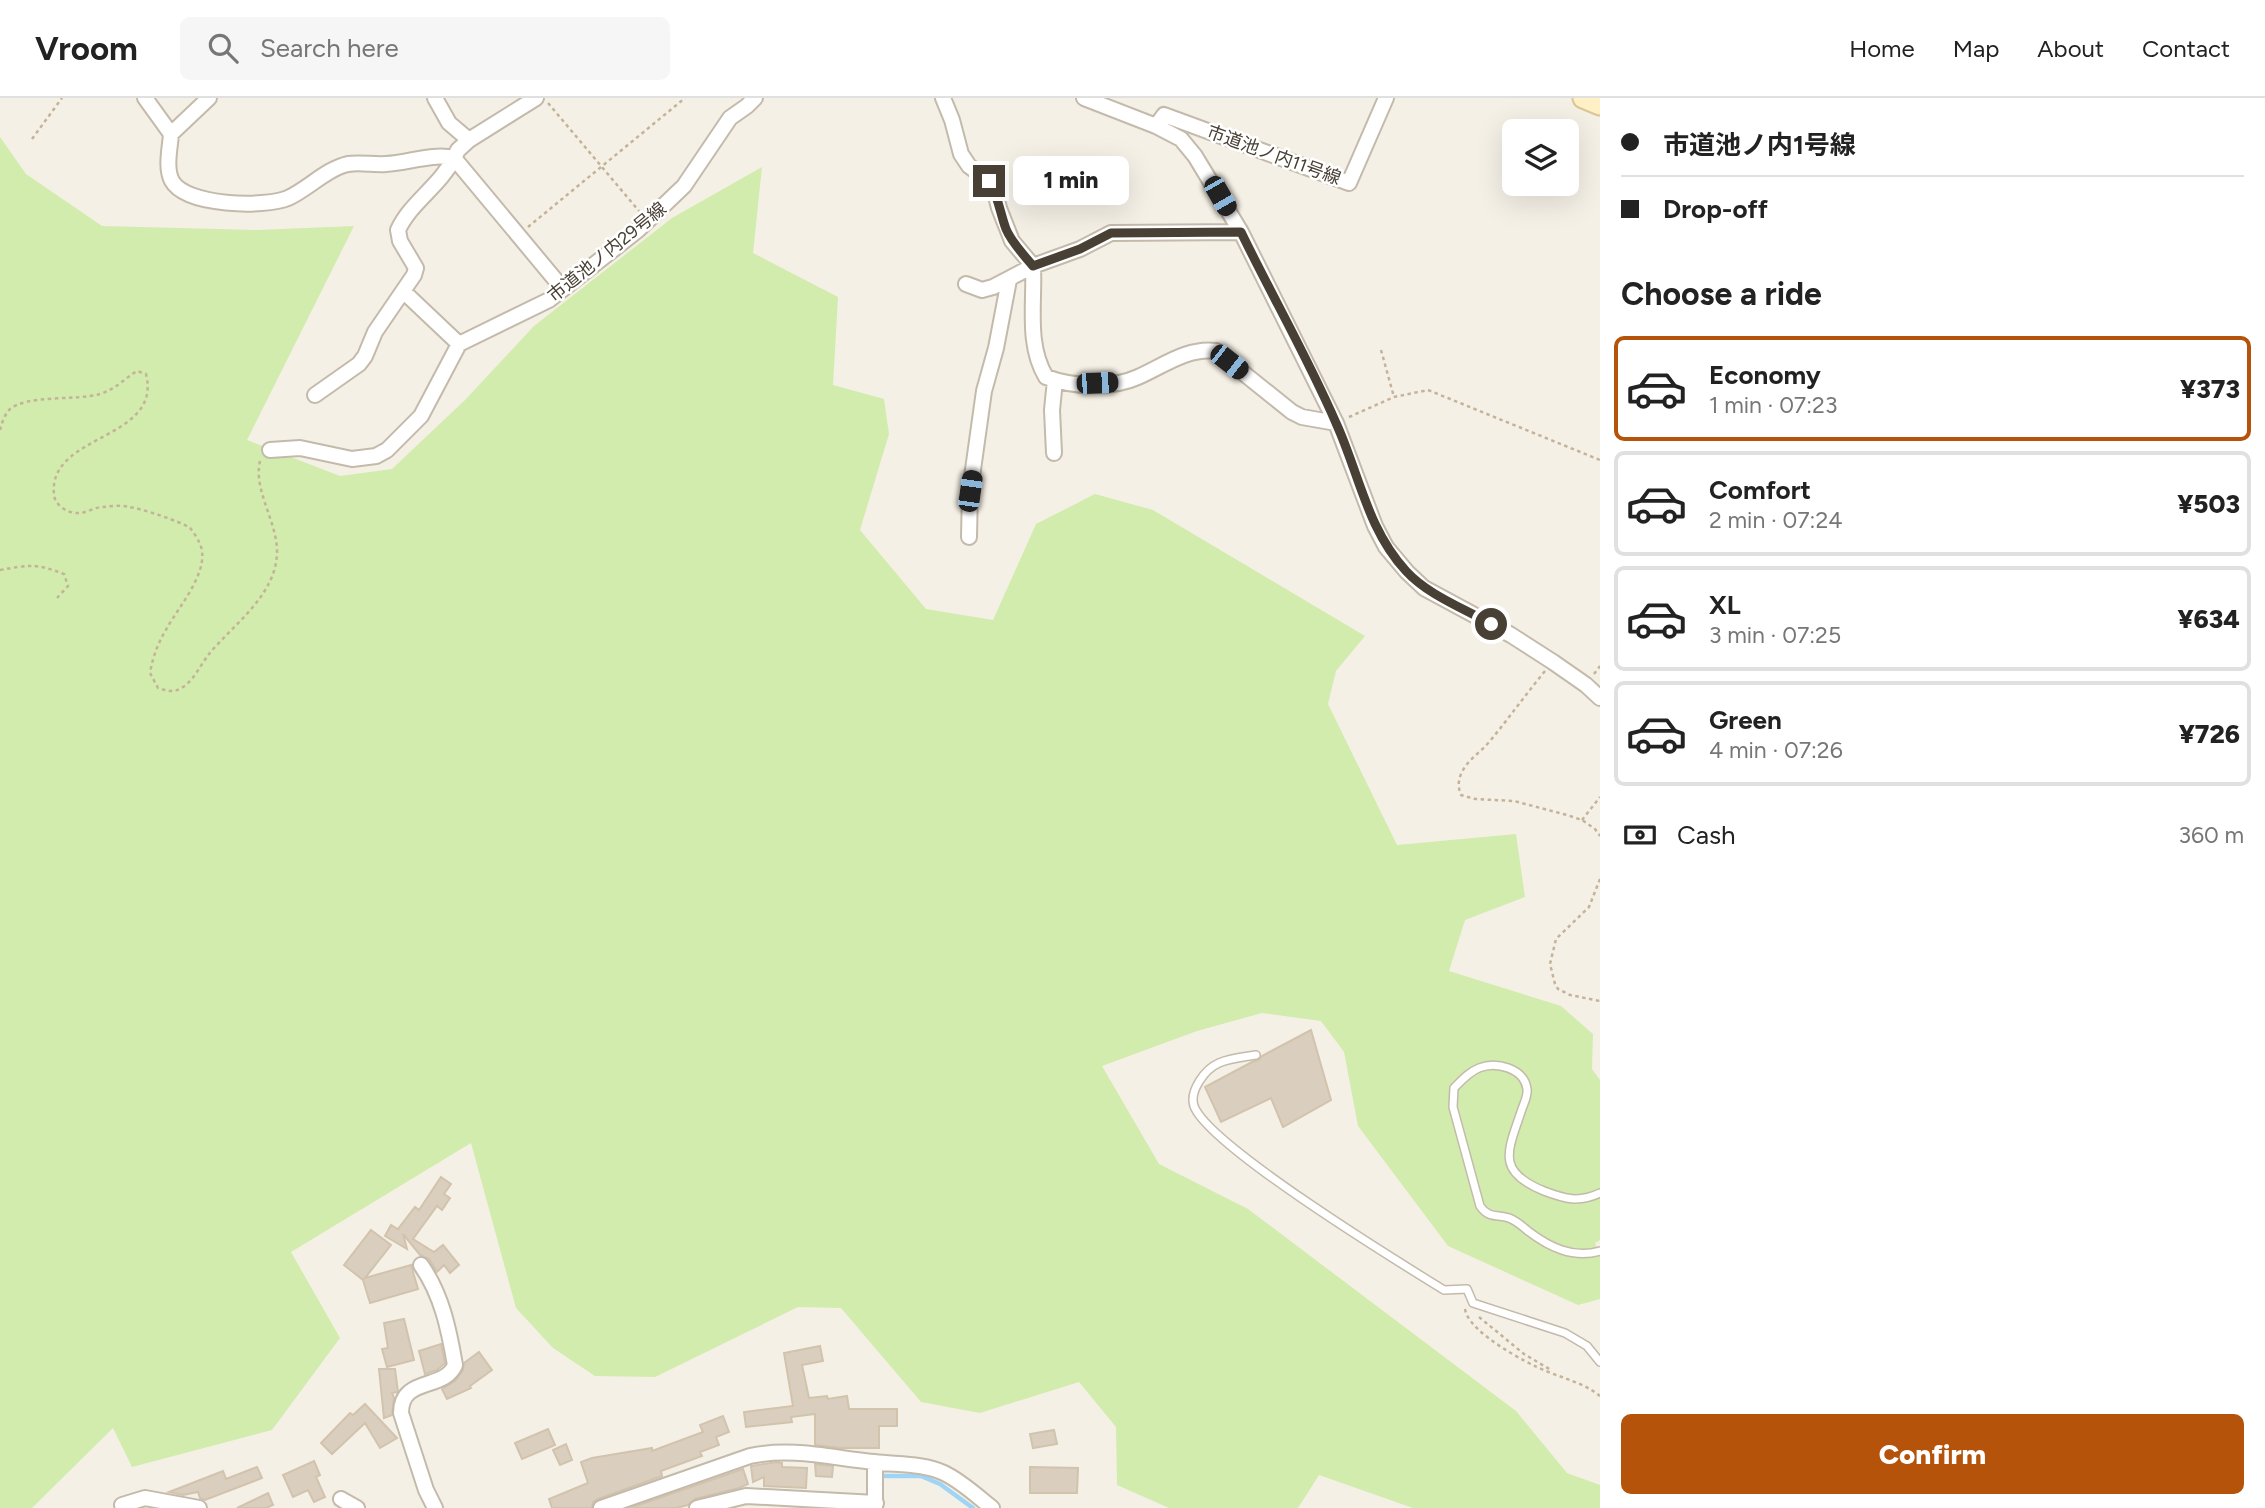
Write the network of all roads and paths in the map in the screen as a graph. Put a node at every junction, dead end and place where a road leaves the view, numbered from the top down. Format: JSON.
{"nodes":[{"id":1,"x":62,"y":98,"type":"edge"},
{"id":2,"x":145,"y":98,"type":"edge"},
{"id":3,"x":209,"y":98,"type":"edge"},
{"id":4,"x":435,"y":98,"type":"edge"},
{"id":5,"x":536,"y":98,"type":"edge"},
{"id":6,"x":544,"y":98,"type":"edge"},
{"id":7,"x":685,"y":98,"type":"edge"},
{"id":8,"x":755,"y":98,"type":"edge"},
{"id":9,"x":943,"y":98,"type":"edge"},
{"id":10,"x":1084,"y":98,"type":"edge"},
{"id":11,"x":1386,"y":98,"type":"edge"},
{"id":12,"x":1583,"y":98,"type":"edge"},
{"id":13,"x":1600,"y":105,"type":"edge"},
{"id":14,"x":1156,"y":126,"type":"junction"},
{"id":15,"x":171,"y":134,"type":"junction"},
{"id":16,"x":32,"y":139,"type":"dead end"},
{"id":17,"x":470,"y":140,"type":"junction"},
{"id":18,"x":454,"y":158,"type":"junction"},
{"id":19,"x":602,"y":166,"type":"junction"},
{"id":20,"x":648,"y":221,"type":"junction"},
{"id":21,"x":1241,"y":232,"type":"junction"},
{"id":22,"x":517,"y":236,"type":"junction"},
{"id":23,"x":1033,"y":266,"type":"junction"},
{"id":24,"x":1009,"y":280,"type":"junction"},
{"id":25,"x":966,"y":284,"type":"dead end"},
{"id":26,"x":563,"y":289,"type":"junction"},
{"id":27,"x":404,"y":291,"type":"junction"},
{"id":28,"x":459,"y":344,"type":"junction"},
{"id":29,"x":1381,"y":349,"type":"dead end"},
{"id":30,"x":1055,"y":380,"type":"junction"},
{"id":31,"x":315,"y":395,"type":"dead end"},
{"id":32,"x":1394,"y":397,"type":"junction"},
{"id":33,"x":1336,"y":423,"type":"junction"},
{"id":34,"x":0,"y":430,"type":"edge"},
{"id":35,"x":270,"y":450,"type":"joint"},
{"id":36,"x":1054,"y":453,"type":"dead end"},
{"id":37,"x":1600,"y":460,"type":"edge"},
{"id":38,"x":969,"y":537,"type":"dead end"},
{"id":39,"x":0,"y":570,"type":"edge"},
{"id":40,"x":57,"y":598,"type":"dead end"},
{"id":41,"x":1553,"y":662,"type":"junction"},
{"id":42,"x":1600,"y":698,"type":"edge"},
{"id":43,"x":1600,"y":797,"type":"edge"},
{"id":44,"x":1582,"y":820,"type":"junction"},
{"id":45,"x":1600,"y":836,"type":"edge"},
{"id":46,"x":1600,"y":879,"type":"edge"},
{"id":47,"x":1600,"y":1001,"type":"edge"},
{"id":48,"x":1256,"y":1055,"type":"dead end"},
{"id":49,"x":1600,"y":1193,"type":"edge"},
{"id":50,"x":1600,"y":1251,"type":"edge"},
{"id":51,"x":421,"y":1265,"type":"dead end"},
{"id":52,"x":1600,"y":1362,"type":"edge"},
{"id":53,"x":1551,"y":1370,"type":"dead end"},
{"id":54,"x":1600,"y":1396,"type":"edge"},
{"id":55,"x":875,"y":1462,"type":"junction"},
{"id":56,"x":341,"y":1499,"type":"dead end"},
{"id":57,"x":876,"y":1505,"type":"edge"},
{"id":58,"x":122,"y":1506,"type":"dead end"},
{"id":59,"x":199,"y":1508,"type":"edge"},
{"id":60,"x":357,"y":1508,"type":"edge"},
{"id":61,"x":435,"y":1508,"type":"edge"},
{"id":62,"x":601,"y":1508,"type":"edge"},
{"id":63,"x":697,"y":1508,"type":"edge"},
{"id":64,"x":992,"y":1508,"type":"edge"}],
"edges":[{"from":1,"to":16,"type":"path"},
{"from":2,"to":15,"type":"street"},
{"from":3,"to":15,"type":"street"},
{"from":4,"to":17,"type":"street"},
{"from":5,"to":17,"type":"street"},
{"from":6,"to":19,"type":"path"},
{"from":7,"to":19,"type":"path"},
{"from":8,"to":20,"type":"street","name":"市道池ノ内29号線"},
{"from":9,"to":23,"type":"street"},
{"from":10,"to":14,"type":"street"},
{"from":11,"to":14,"type":"street","name":"市道池ノ内11号線"},
{"from":12,"to":13,"type":"street"},
{"from":14,"to":21,"type":"street"},
{"from":15,"to":18,"type":"street"},
{"from":17,"to":18,"type":"street"},
{"from":18,"to":22,"type":"street"},
{"from":18,"to":27,"type":"street"},
{"from":19,"to":20,"type":"path"},
{"from":19,"to":22,"type":"path"},
{"from":20,"to":26,"type":"street","name":"市道池ノ内29号線"},
{"from":21,"to":23,"type":"street"},
{"from":21,"to":33,"type":"street"},
{"from":22,"to":26,"type":"street"},
{"from":23,"to":24,"type":"street"},
{"from":23,"to":30,"type":"street"},
{"from":24,"to":25,"type":"street"},
{"from":24,"to":38,"type":"street"},
{"from":26,"to":28,"type":"street","name":"市道池ノ内29号線"},
{"from":27,"to":28,"type":"street"},
{"from":27,"to":31,"type":"street"},
{"from":28,"to":35,"type":"street"},
{"from":29,"to":32,"type":"path"},
{"from":30,"to":33,"type":"street"},
{"from":30,"to":36,"type":"street"},
{"from":32,"to":33,"type":"path"},
{"from":32,"to":37,"type":"path"},
{"from":33,"to":41,"type":"street"},
{"from":34,"to":35,"type":"path"},
{"from":39,"to":40,"type":"path"},
{"from":41,"to":42,"type":"street"},
{"from":41,"to":44,"type":"path"},
{"from":43,"to":44,"type":"path"},
{"from":44,"to":45,"type":"path"},
{"from":46,"to":47,"type":"path"},
{"from":48,"to":52,"type":"lane"},
{"from":49,"to":50,"type":"lane"},
{"from":51,"to":61,"type":"street"},
{"from":53,"to":54,"type":"path"},
{"from":55,"to":57,"type":"street"},
{"from":55,"to":62,"type":"street"},
{"from":55,"to":64,"type":"street"},
{"from":56,"to":60,"type":"street"},
{"from":57,"to":63,"type":"street"},
{"from":58,"to":59,"type":"street"}]}
